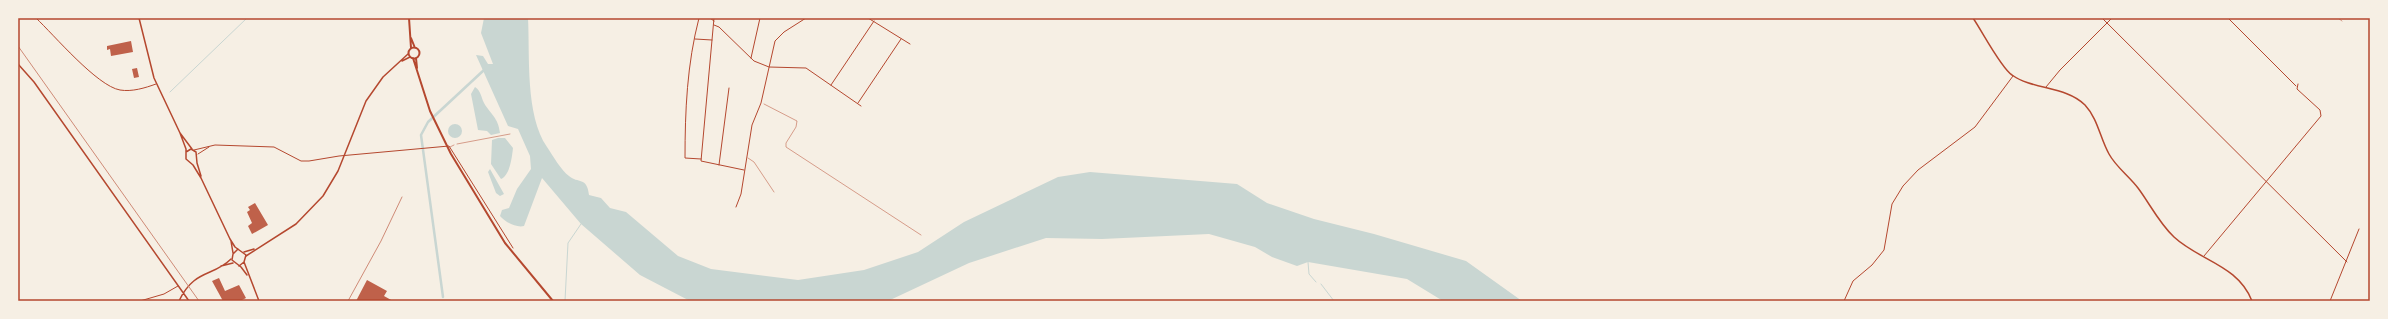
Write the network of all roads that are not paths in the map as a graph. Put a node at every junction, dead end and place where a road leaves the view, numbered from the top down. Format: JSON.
{"nodes":[{"id":1,"x":36,"y":18,"type":"edge"},
{"id":2,"x":91,"y":18,"type":"edge"},
{"id":3,"x":111,"y":18,"type":"edge"},
{"id":4,"x":139,"y":18,"type":"edge"},
{"id":5,"x":409,"y":18,"type":"edge"},
{"id":6,"x":699,"y":18,"type":"edge"},
{"id":7,"x":710,"y":18,"type":"edge"},
{"id":8,"x":714,"y":18,"type":"edge"},
{"id":9,"x":760,"y":18,"type":"edge"},
{"id":10,"x":806,"y":18,"type":"edge"},
{"id":11,"x":868,"y":18,"type":"edge"},
{"id":12,"x":1973,"y":18,"type":"edge"},
{"id":13,"x":2102,"y":18,"type":"edge"},
{"id":14,"x":2112,"y":18,"type":"edge"},
{"id":15,"x":2228,"y":18,"type":"edge"},
{"id":16,"x":714,"y":21,"type":"junction"},
{"id":17,"x":874,"y":21,"type":"junction"},
{"id":18,"x":2107,"y":23,"type":"junction"},
{"id":19,"x":714,"y":25,"type":"junction"},
{"id":20,"x":411,"y":37,"type":"junction"},
{"id":21,"x":694,"y":39,"type":"junction"},
{"id":22,"x":901,"y":39,"type":"junction"},
{"id":23,"x":712,"y":40,"type":"junction"},
{"id":24,"x":910,"y":44,"type":"dead end"},
{"id":25,"x":411,"y":48,"type":"junction"},
{"id":26,"x":415,"y":48,"type":"junction"},
{"id":27,"x":408,"y":54,"type":"junction"},
{"id":28,"x":411,"y":58,"type":"junction"},
{"id":29,"x":416,"y":58,"type":"junction"},
{"id":30,"x":751,"y":59,"type":"junction"},
{"id":31,"x":402,"y":61,"type":"junction"},
{"id":32,"x":18,"y":64,"type":"edge"},
{"id":33,"x":769,"y":67,"type":"junction"},
{"id":34,"x":417,"y":69,"type":"junction"},
{"id":35,"x":2013,"y":76,"type":"junction"},
{"id":36,"x":157,"y":84,"type":"junction"},
{"id":37,"x":2298,"y":84,"type":"dead end"},
{"id":38,"x":831,"y":85,"type":"junction"},
{"id":39,"x":2297,"y":87,"type":"junction"},
{"id":40,"x":729,"y":88,"type":"dead end"},
{"id":41,"x":2046,"y":88,"type":"junction"},
{"id":42,"x":858,"y":104,"type":"junction"},
{"id":43,"x":861,"y":106,"type":"dead end"},
{"id":44,"x":180,"y":133,"type":"junction"},
{"id":45,"x":454,"y":145,"type":"road end"},
{"id":46,"x":209,"y":146,"type":"junction"},
{"id":47,"x":450,"y":147,"type":"junction"},
{"id":48,"x":193,"y":150,"type":"junction"},
{"id":49,"x":186,"y":152,"type":"junction"},
{"id":50,"x":198,"y":154,"type":"junction"},
{"id":51,"x":344,"y":157,"type":"junction"},
{"id":52,"x":746,"y":157,"type":"junction"},
{"id":53,"x":196,"y":159,"type":"junction"},
{"id":54,"x":701,"y":160,"type":"junction"},
{"id":55,"x":190,"y":162,"type":"junction"},
{"id":56,"x":719,"y":166,"type":"junction"},
{"id":57,"x":744,"y":170,"type":"junction"},
{"id":58,"x":201,"y":178,"type":"junction"},
{"id":59,"x":2266,"y":181,"type":"junction"},
{"id":60,"x":774,"y":192,"type":"dead end"},
{"id":61,"x":736,"y":207,"type":"dead end"},
{"id":62,"x":2359,"y":229,"type":"dead end"},
{"id":63,"x":230,"y":239,"type":"junction"},
{"id":64,"x":513,"y":248,"type":"dead end"},
{"id":65,"x":239,"y":249,"type":"junction"},
{"id":66,"x":256,"y":249,"type":"junction"},
{"id":67,"x":244,"y":252,"type":"junction"},
{"id":68,"x":233,"y":254,"type":"junction"},
{"id":69,"x":246,"y":256,"type":"junction"},
{"id":70,"x":2204,"y":256,"type":"junction"},
{"id":71,"x":231,"y":259,"type":"junction"},
{"id":72,"x":244,"y":262,"type":"junction"},
{"id":73,"x":2347,"y":262,"type":"junction"},
{"id":74,"x":233,"y":263,"type":"junction"},
{"id":75,"x":239,"y":266,"type":"junction"},
{"id":76,"x":217,"y":267,"type":"junction"},
{"id":77,"x":248,"y":276,"type":"junction"},
{"id":78,"x":178,"y":286,"type":"junction"},
{"id":79,"x":140,"y":301,"type":"edge"},
{"id":80,"x":179,"y":301,"type":"edge"},
{"id":81,"x":189,"y":301,"type":"edge"},
{"id":82,"x":259,"y":301,"type":"edge"},
{"id":83,"x":553,"y":301,"type":"edge"},
{"id":84,"x":1844,"y":301,"type":"edge"},
{"id":85,"x":2252,"y":301,"type":"edge"},
{"id":86,"x":2330,"y":301,"type":"edge"}],
"edges":[{"from":1,"to":36,"type":"street"},
{"from":2,"to":3,"type":"street"},
{"from":4,"to":36,"type":"street"},
{"from":5,"to":20,"type":"main road"},
{"from":6,"to":21,"type":"street"},
{"from":7,"to":16,"type":"street"},
{"from":8,"to":16,"type":"street"},
{"from":9,"to":30,"type":"street"},
{"from":10,"to":33,"type":"street"},
{"from":11,"to":17,"type":"street"},
{"from":12,"to":35,"type":"street"},
{"from":13,"to":18,"type":"street"},
{"from":14,"to":18,"type":"street"},
{"from":15,"to":39,"type":"street"},
{"from":16,"to":19,"type":"street"},
{"from":17,"to":22,"type":"street"},
{"from":17,"to":38,"type":"street"},
{"from":18,"to":41,"type":"street"},
{"from":18,"to":59,"type":"street"},
{"from":19,"to":23,"type":"street"},
{"from":19,"to":30,"type":"street"},
{"from":20,"to":25,"type":"main road"},
{"from":20,"to":26,"type":"main road"},
{"from":21,"to":23,"type":"street"},
{"from":21,"to":54,"type":"street"},
{"from":22,"to":24,"type":"street"},
{"from":22,"to":42,"type":"street"},
{"from":23,"to":54,"type":"street"},
{"from":25,"to":26,"type":"main road"},
{"from":25,"to":27,"type":"main road"},
{"from":26,"to":29,"type":"main road"},
{"from":27,"to":28,"type":"main road"},
{"from":27,"to":31,"type":"street"},
{"from":28,"to":29,"type":"main road"},
{"from":28,"to":31,"type":"street"},
{"from":28,"to":34,"type":"main road"},
{"from":29,"to":34,"type":"main road"},
{"from":30,"to":33,"type":"street"},
{"from":31,"to":51,"type":"street"},
{"from":32,"to":78,"type":"street"},
{"from":33,"to":38,"type":"street"},
{"from":33,"to":52,"type":"street"},
{"from":34,"to":83,"type":"main road"},
{"from":35,"to":41,"type":"street"},
{"from":35,"to":84,"type":"street"},
{"from":36,"to":44,"type":"street"},
{"from":37,"to":39,"type":"street"},
{"from":38,"to":42,"type":"street"},
{"from":39,"to":59,"type":"street"},
{"from":40,"to":56,"type":"street"},
{"from":41,"to":70,"type":"street"},
{"from":42,"to":43,"type":"street"},
{"from":44,"to":48,"type":"street"},
{"from":44,"to":49,"type":"street"},
{"from":45,"to":47,"type":"lane"},
{"from":46,"to":48,"type":"street"},
{"from":46,"to":50,"type":"street"},
{"from":46,"to":51,"type":"street"},
{"from":47,"to":51,"type":"street"},
{"from":47,"to":64,"type":"street"},
{"from":48,"to":49,"type":"street"},
{"from":48,"to":50,"type":"street"},
{"from":49,"to":55,"type":"street"},
{"from":50,"to":53,"type":"street"},
{"from":51,"to":66,"type":"street"},
{"from":52,"to":57,"type":"street"},
{"from":52,"to":60,"type":"lane"},
{"from":53,"to":55,"type":"street"},
{"from":53,"to":58,"type":"street"},
{"from":54,"to":56,"type":"street"},
{"from":55,"to":58,"type":"street"},
{"from":56,"to":57,"type":"street"},
{"from":57,"to":61,"type":"street"},
{"from":58,"to":63,"type":"street"},
{"from":59,"to":70,"type":"street"},
{"from":59,"to":73,"type":"street"},
{"from":62,"to":73,"type":"street"},
{"from":63,"to":65,"type":"street"},
{"from":63,"to":68,"type":"street"},
{"from":65,"to":67,"type":"street"},
{"from":65,"to":68,"type":"street"},
{"from":66,"to":67,"type":"street"},
{"from":66,"to":69,"type":"street"},
{"from":67,"to":69,"type":"street"},
{"from":68,"to":71,"type":"street"},
{"from":69,"to":72,"type":"street"},
{"from":70,"to":85,"type":"street"},
{"from":71,"to":74,"type":"street"},
{"from":71,"to":76,"type":"street"},
{"from":72,"to":75,"type":"street"},
{"from":72,"to":77,"type":"street"},
{"from":73,"to":86,"type":"street"},
{"from":74,"to":75,"type":"street"},
{"from":74,"to":76,"type":"street"},
{"from":75,"to":77,"type":"street"},
{"from":76,"to":80,"type":"street"},
{"from":77,"to":82,"type":"street"},
{"from":78,"to":79,"type":"street"},
{"from":78,"to":81,"type":"street"}]}
